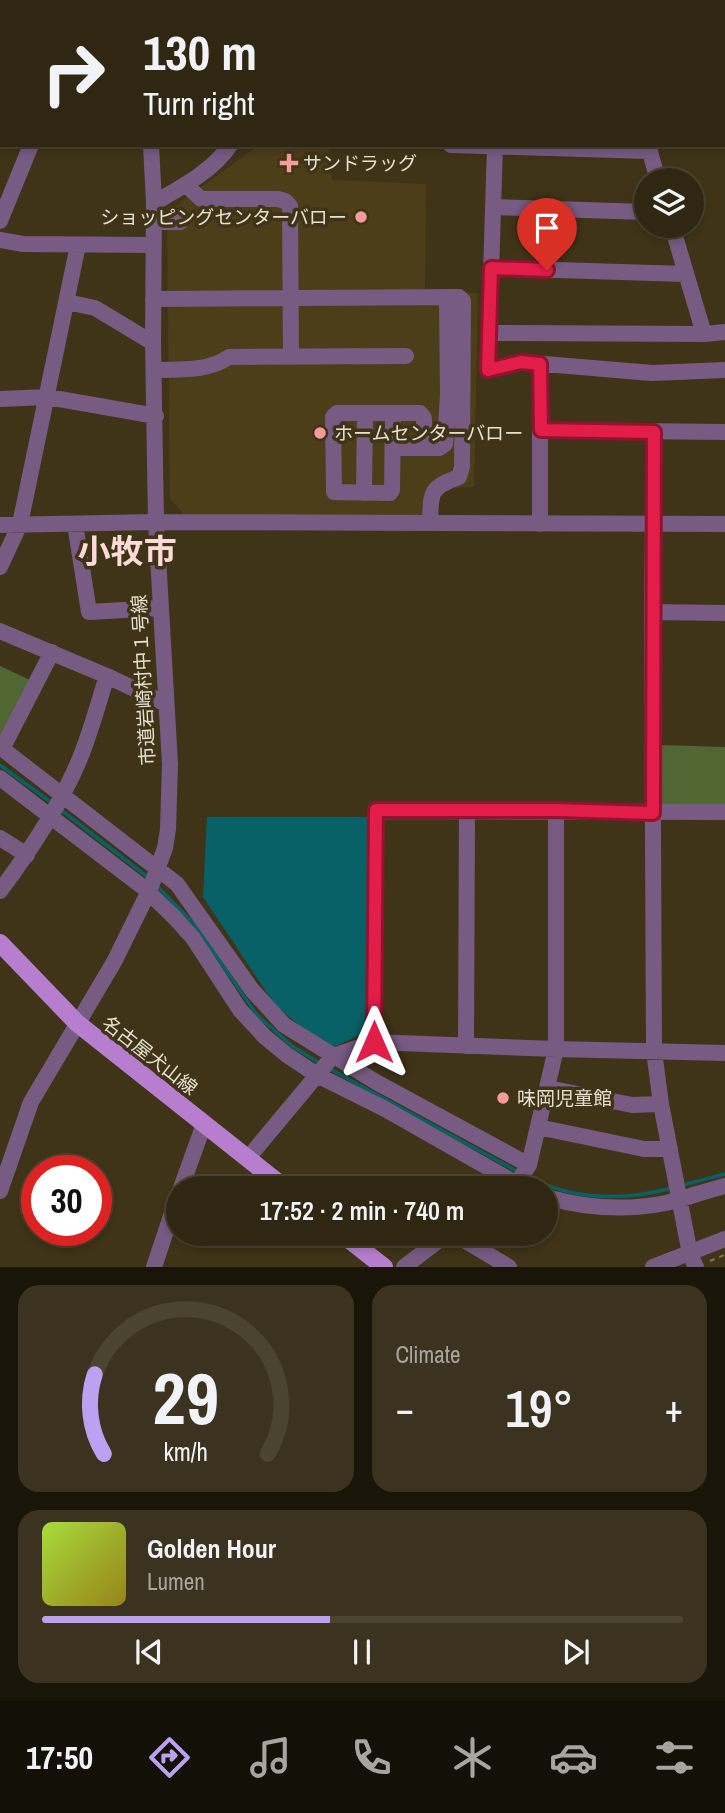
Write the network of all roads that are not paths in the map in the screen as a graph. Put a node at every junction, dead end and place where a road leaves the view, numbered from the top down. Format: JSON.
{"nodes":[{"id":1,"x":30,"y":147,"type":"edge"},
{"id":2,"x":151,"y":147,"type":"edge"},
{"id":3,"x":229,"y":147,"type":"edge"},
{"id":4,"x":495,"y":147,"type":"edge"},
{"id":5,"x":572,"y":147,"type":"edge"},
{"id":6,"x":649,"y":148,"type":"edge"},
{"id":7,"x":655,"y":168,"type":"edge"},
{"id":8,"x":186,"y":185,"type":"junction"},
{"id":9,"x":154,"y":203,"type":"junction"},
{"id":10,"x":493,"y":207,"type":"junction"},
{"id":11,"x":634,"y":212,"type":"edge"},
{"id":12,"x":0,"y":221,"type":"edge"},
{"id":13,"x":154,"y":222,"type":"junction"},
{"id":14,"x":180,"y":222,"type":"dead end"},
{"id":15,"x":676,"y":238,"type":"edge"},
{"id":16,"x":0,"y":240,"type":"edge"},
{"id":17,"x":78,"y":245,"type":"junction"},
{"id":18,"x":154,"y":245,"type":"junction"},
{"id":19,"x":491,"y":268,"type":"junction"},
{"id":20,"x":686,"y":274,"type":"junction"},
{"id":21,"x":292,"y":298,"type":"junction"},
{"id":22,"x":447,"y":298,"type":"junction"},
{"id":23,"x":153,"y":299,"type":"junction"},
{"id":24,"x":67,"y":302,"type":"junction"},
{"id":25,"x":725,"y":332,"type":"edge"},
{"id":26,"x":489,"y":333,"type":"junction"},
{"id":27,"x":704,"y":334,"type":"junction"},
{"id":28,"x":153,"y":343,"type":"junction"},
{"id":29,"x":291,"y":356,"type":"junction"},
{"id":30,"x":406,"y":356,"type":"dead end"},
{"id":31,"x":540,"y":364,"type":"junction"},
{"id":32,"x":154,"y":370,"type":"junction"},
{"id":33,"x":725,"y":370,"type":"edge"},
{"id":34,"x":48,"y":397,"type":"junction"},
{"id":35,"x":0,"y":399,"type":"edge"},
{"id":36,"x":365,"y":413,"type":"junction"},
{"id":37,"x":393,"y":413,"type":"junction"},
{"id":38,"x":156,"y":416,"type":"junction"},
{"id":39,"x":541,"y":430,"type":"junction"},
{"id":40,"x":654,"y":432,"type":"junction"},
{"id":41,"x":725,"y":432,"type":"edge"},
{"id":42,"x":424,"y":447,"type":"junction"},
{"id":43,"x":393,"y":448,"type":"junction"},
{"id":44,"x":364,"y":493,"type":"junction"},
{"id":45,"x":156,"y":522,"type":"junction"},
{"id":46,"x":429,"y":523,"type":"junction"},
{"id":47,"x":20,"y":524,"type":"junction"},
{"id":48,"x":75,"y":524,"type":"junction"},
{"id":49,"x":540,"y":524,"type":"junction"},
{"id":50,"x":653,"y":524,"type":"junction"},
{"id":51,"x":725,"y":524,"type":"edge"},
{"id":52,"x":0,"y":525,"type":"edge"},
{"id":53,"x":0,"y":567,"type":"edge"},
{"id":54,"x":160,"y":608,"type":"junction"},
{"id":55,"x":652,"y":612,"type":"junction"},
{"id":56,"x":725,"y":613,"type":"edge"},
{"id":57,"x":0,"y":631,"type":"edge"},
{"id":58,"x":52,"y":652,"type":"junction"},
{"id":59,"x":107,"y":676,"type":"junction"},
{"id":60,"x":166,"y":704,"type":"junction"},
{"id":61,"x":1,"y":748,"type":"edge"},
{"id":62,"x":0,"y":778,"type":"edge"},
{"id":63,"x":56,"y":806,"type":"junction"},
{"id":64,"x":467,"y":810,"type":"junction"},
{"id":65,"x":556,"y":810,"type":"junction"},
{"id":66,"x":725,"y":812,"type":"edge"},
{"id":67,"x":653,"y":813,"type":"junction"},
{"id":68,"x":0,"y":838,"type":"edge"},
{"id":69,"x":27,"y":855,"type":"junction"},
{"id":70,"x":159,"y":869,"type":"junction"},
{"id":71,"x":0,"y":891,"type":"edge"},
{"id":72,"x":150,"y":891,"type":"junction"},
{"id":73,"x":0,"y":943,"type":"edge"},
{"id":74,"x":77,"y":1023,"type":"junction"},
{"id":75,"x":374,"y":1042,"type":"junction"},
{"id":76,"x":466,"y":1046,"type":"junction"},
{"id":77,"x":556,"y":1049,"type":"junction"},
{"id":78,"x":654,"y":1051,"type":"junction"},
{"id":79,"x":725,"y":1053,"type":"edge"},
{"id":80,"x":333,"y":1056,"type":"junction"},
{"id":81,"x":318,"y":1073,"type":"junction"},
{"id":82,"x":548,"y":1088,"type":"junction"},
{"id":83,"x":662,"y":1104,"type":"junction"},
{"id":84,"x":204,"y":1124,"type":"junction"},
{"id":85,"x":538,"y":1127,"type":"junction"},
{"id":86,"x":670,"y":1149,"type":"junction"},
{"id":87,"x":248,"y":1158,"type":"junction"},
{"id":88,"x":528,"y":1167,"type":"junction"},
{"id":89,"x":185,"y":1176,"type":"edge"},
{"id":90,"x":270,"y":1176,"type":"edge"},
{"id":91,"x":499,"y":1176,"type":"edge"},
{"id":92,"x":522,"y":1176,"type":"edge"},
{"id":93,"x":725,"y":1186,"type":"edge"},
{"id":94,"x":679,"y":1190,"type":"junction"},
{"id":95,"x":0,"y":1191,"type":"edge"},
{"id":96,"x":558,"y":1199,"type":"edge"},
{"id":97,"x":166,"y":1230,"type":"edge"},
{"id":98,"x":725,"y":1239,"type":"edge"},
{"id":99,"x":357,"y":1246,"type":"edge"},
{"id":100,"x":431,"y":1246,"type":"edge"},
{"id":101,"x":474,"y":1246,"type":"edge"},
{"id":102,"x":697,"y":1262,"type":"edge"},
{"id":103,"x":153,"y":1267,"type":"edge"},
{"id":104,"x":384,"y":1267,"type":"edge"},
{"id":105,"x":404,"y":1267,"type":"edge"},
{"id":106,"x":509,"y":1267,"type":"edge"},
{"id":107,"x":653,"y":1267,"type":"edge"}],
"edges":[{"from":1,"to":12,"type":"street"},
{"from":2,"to":9,"type":"street","name":"市道岩崎村中１号線"},
{"from":3,"to":8,"type":"street"},
{"from":4,"to":10,"type":"street"},
{"from":5,"to":6,"type":"street"},
{"from":6,"to":7,"type":"street"},
{"from":8,"to":9,"type":"street"},
{"from":8,"to":21,"type":"street"},
{"from":9,"to":13,"type":"street","name":"市道岩崎村中１号線"},
{"from":10,"to":11,"type":"street"},
{"from":10,"to":19,"type":"street"},
{"from":13,"to":14,"type":"street"},
{"from":13,"to":18,"type":"street","name":"市道岩崎村中１号線"},
{"from":15,"to":20,"type":"street"},
{"from":16,"to":17,"type":"street"},
{"from":17,"to":18,"type":"street"},
{"from":17,"to":24,"type":"street"},
{"from":18,"to":23,"type":"street","name":"市道岩崎村中１号線"},
{"from":19,"to":20,"type":"street"},
{"from":19,"to":26,"type":"street"},
{"from":20,"to":27,"type":"street"},
{"from":21,"to":22,"type":"street"},
{"from":21,"to":23,"type":"street"},
{"from":21,"to":29,"type":"street"},
{"from":22,"to":42,"type":"street"},
{"from":22,"to":46,"type":"street"},
{"from":23,"to":28,"type":"street","name":"市道岩崎村中１号線"},
{"from":24,"to":28,"type":"street"},
{"from":24,"to":34,"type":"street"},
{"from":25,"to":27,"type":"street"},
{"from":26,"to":27,"type":"street"},
{"from":26,"to":31,"type":"street"},
{"from":28,"to":32,"type":"street","name":"市道岩崎村中１号線"},
{"from":29,"to":30,"type":"street"},
{"from":29,"to":32,"type":"street"},
{"from":31,"to":33,"type":"street"},
{"from":31,"to":39,"type":"street"},
{"from":32,"to":38,"type":"street","name":"市道岩崎村中１号線"},
{"from":34,"to":35,"type":"street"},
{"from":34,"to":38,"type":"street"},
{"from":34,"to":47,"type":"street"},
{"from":36,"to":37,"type":"street"},
{"from":36,"to":44,"type":"street"},
{"from":36,"to":44,"type":"street"},
{"from":37,"to":42,"type":"street"},
{"from":37,"to":43,"type":"street"},
{"from":38,"to":45,"type":"street","name":"市道岩崎村中１号線"},
{"from":39,"to":40,"type":"street"},
{"from":39,"to":49,"type":"street"},
{"from":40,"to":41,"type":"street"},
{"from":40,"to":50,"type":"street"},
{"from":42,"to":43,"type":"street"},
{"from":43,"to":44,"type":"street"},
{"from":45,"to":46,"type":"street"},
{"from":45,"to":48,"type":"street"},
{"from":45,"to":54,"type":"street","name":"市道岩崎村中１号線"},
{"from":46,"to":49,"type":"street"},
{"from":47,"to":48,"type":"street"},
{"from":47,"to":52,"type":"street"},
{"from":47,"to":53,"type":"street"},
{"from":48,"to":54,"type":"street"},
{"from":49,"to":50,"type":"street"},
{"from":50,"to":51,"type":"street"},
{"from":50,"to":55,"type":"street"},
{"from":54,"to":60,"type":"street","name":"市道岩崎村中１号線"},
{"from":55,"to":56,"type":"street"},
{"from":55,"to":67,"type":"street"},
{"from":57,"to":58,"type":"street"},
{"from":58,"to":59,"type":"street"},
{"from":58,"to":61,"type":"street"},
{"from":59,"to":60,"type":"street"},
{"from":59,"to":63,"type":"street"},
{"from":60,"to":70,"type":"street","name":"市道岩崎村中１号線"},
{"from":61,"to":63,"type":"street"},
{"from":62,"to":63,"type":"street"},
{"from":63,"to":69,"type":"street"},
{"from":63,"to":70,"type":"street"},
{"from":63,"to":72,"type":"street"},
{"from":64,"to":65,"type":"street"},
{"from":64,"to":75,"type":"street"},
{"from":64,"to":76,"type":"street"},
{"from":65,"to":67,"type":"street"},
{"from":65,"to":77,"type":"street"},
{"from":66,"to":67,"type":"street"},
{"from":67,"to":78,"type":"street"},
{"from":68,"to":69,"type":"street"},
{"from":69,"to":71,"type":"street"},
{"from":70,"to":72,"type":"street","name":"市道岩崎村中１号線"},
{"from":70,"to":80,"type":"street"},
{"from":72,"to":74,"type":"street","name":"市道岩崎村中１号線"},
{"from":72,"to":81,"type":"street"},
{"from":73,"to":74,"type":"main road","name":"名古屋犬山線"},
{"from":74,"to":84,"type":"main road","name":"名古屋犬山線"},
{"from":74,"to":95,"type":"street","name":"市道岩崎村中１号線"},
{"from":75,"to":76,"type":"street"},
{"from":75,"to":80,"type":"street"},
{"from":76,"to":77,"type":"street"},
{"from":77,"to":78,"type":"street"},
{"from":77,"to":82,"type":"street"},
{"from":78,"to":79,"type":"street"},
{"from":78,"to":83,"type":"street"},
{"from":80,"to":81,"type":"street"},
{"from":80,"to":88,"type":"street"},
{"from":81,"to":87,"type":"street"},
{"from":81,"to":91,"type":"street"},
{"from":82,"to":83,"type":"street"},
{"from":82,"to":85,"type":"street"},
{"from":83,"to":86,"type":"street"},
{"from":84,"to":87,"type":"main road","name":"名古屋犬山線"},
{"from":84,"to":89,"type":"street"},
{"from":85,"to":86,"type":"street"},
{"from":85,"to":88,"type":"street"},
{"from":86,"to":94,"type":"street"},
{"from":87,"to":90,"type":"main road","name":"名古屋犬山線"},
{"from":88,"to":92,"type":"street"},
{"from":93,"to":94,"type":"street"},
{"from":94,"to":96,"type":"street"},
{"from":94,"to":102,"type":"street"},
{"from":97,"to":103,"type":"street"},
{"from":98,"to":102,"type":"street"},
{"from":99,"to":104,"type":"main road"},
{"from":100,"to":105,"type":"street"},
{"from":101,"to":106,"type":"street"},
{"from":102,"to":107,"type":"street"}]}
